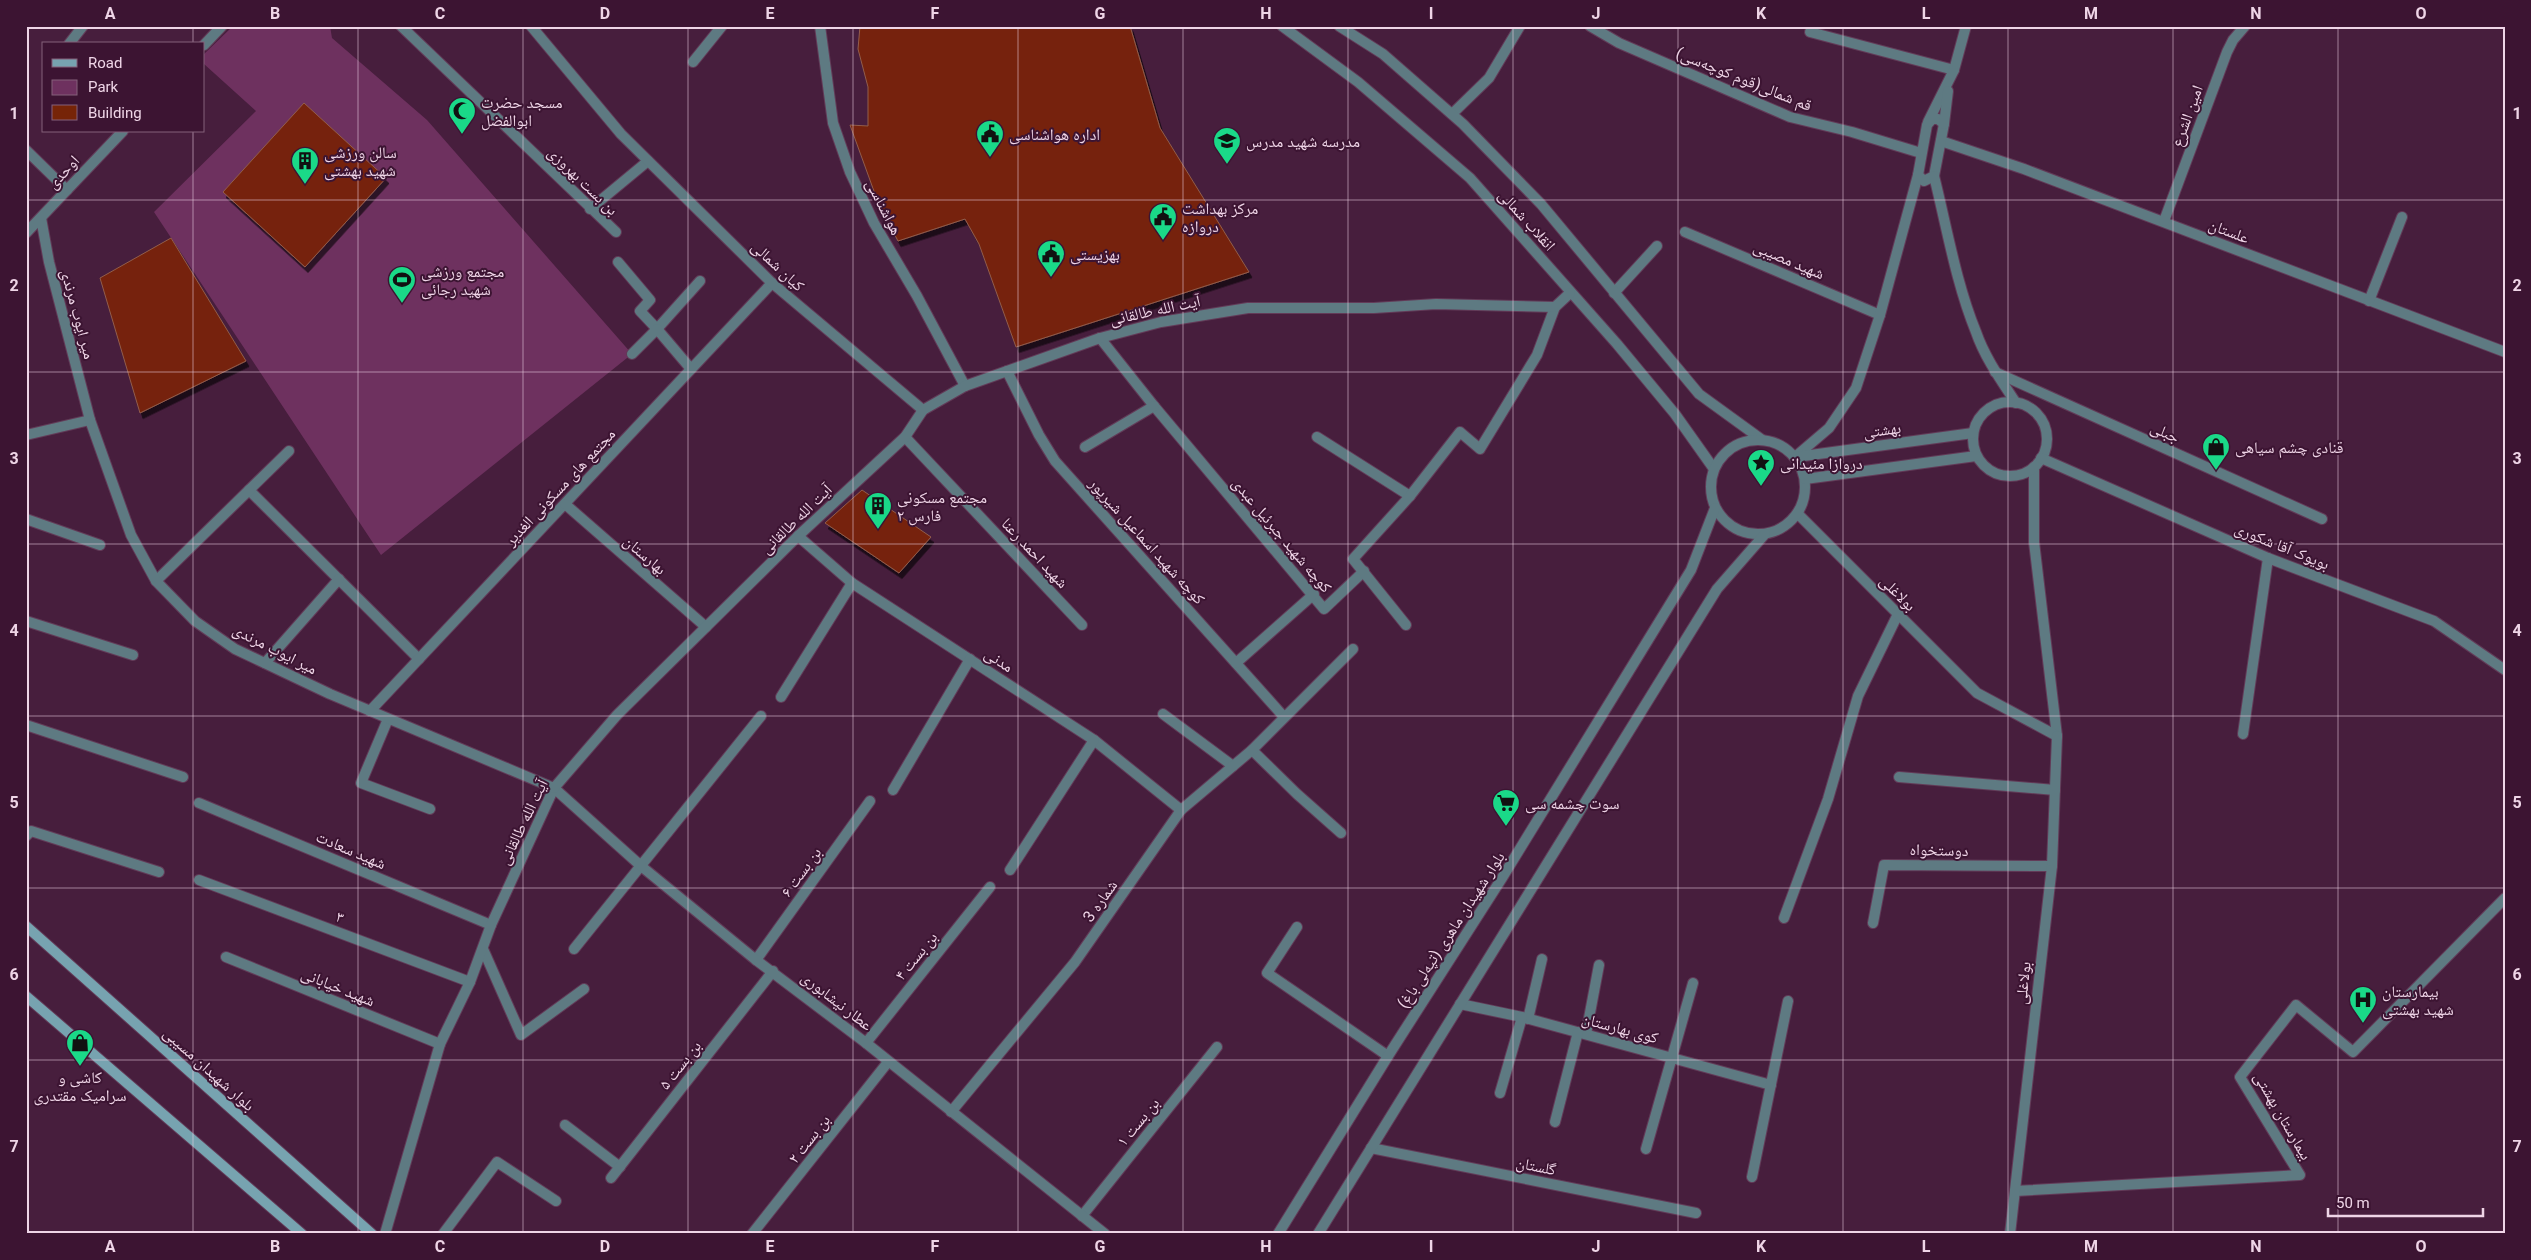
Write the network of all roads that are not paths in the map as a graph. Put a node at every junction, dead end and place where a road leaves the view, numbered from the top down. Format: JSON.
{"nodes":[{"id":1,"x":83,"y":26,"type":"edge"},
{"id":2,"x":222,"y":26,"type":"edge"},
{"id":3,"x":401,"y":26,"type":"edge"},
{"id":4,"x":531,"y":26,"type":"edge"},
{"id":5,"x":722,"y":26,"type":"edge"},
{"id":6,"x":820,"y":26,"type":"edge"},
{"id":7,"x":1282,"y":26,"type":"edge"},
{"id":8,"x":1339,"y":26,"type":"edge"},
{"id":9,"x":1520,"y":26,"type":"edge"},
{"id":10,"x":1590,"y":26,"type":"edge"},
{"id":11,"x":1966,"y":26,"type":"edge"},
{"id":12,"x":2245,"y":26,"type":"edge"},
{"id":13,"x":1810,"y":32,"type":"dead end"},
{"id":14,"x":71,"y":42,"type":"edge"},
{"id":15,"x":205,"y":45,"type":"edge"},
{"id":16,"x":693,"y":62,"type":"dead end"},
{"id":17,"x":1954,"y":70,"type":"junction"},
{"id":18,"x":1949,"y":85,"type":"junction"},
{"id":19,"x":1452,"y":114,"type":"junction"},
{"id":20,"x":1944,"y":124,"type":"junction"},
{"id":21,"x":1926,"y":125,"type":"junction"},
{"id":22,"x":121,"y":132,"type":"edge"},
{"id":23,"x":1941,"y":141,"type":"junction"},
{"id":24,"x":26,"y":150,"type":"edge"},
{"id":25,"x":1921,"y":154,"type":"junction"},
{"id":26,"x":648,"y":161,"type":"junction"},
{"id":27,"x":1918,"y":175,"type":"junction"},
{"id":28,"x":1934,"y":176,"type":"junction"},
{"id":29,"x":67,"y":190,"type":"junction"},
{"id":30,"x":590,"y":209,"type":"junction"},
{"id":31,"x":2402,"y":217,"type":"dead end"},
{"id":32,"x":41,"y":218,"type":"junction"},
{"id":33,"x":2164,"y":221,"type":"junction"},
{"id":34,"x":616,"y":232,"type":"dead end"},
{"id":35,"x":1685,"y":232,"type":"dead end"},
{"id":36,"x":26,"y":233,"type":"edge"},
{"id":37,"x":1657,"y":246,"type":"dead end"},
{"id":38,"x":618,"y":262,"type":"dead end"},
{"id":39,"x":700,"y":281,"type":"dead end"},
{"id":40,"x":772,"y":283,"type":"junction"},
{"id":41,"x":1570,"y":293,"type":"junction"},
{"id":42,"x":1614,"y":293,"type":"junction"},
{"id":43,"x":2369,"y":301,"type":"junction"},
{"id":44,"x":1555,"y":307,"type":"junction"},
{"id":45,"x":1880,"y":315,"type":"junction"},
{"id":46,"x":657,"y":329,"type":"junction"},
{"id":47,"x":1100,"y":338,"type":"junction"},
{"id":48,"x":2505,"y":352,"type":"edge"},
{"id":49,"x":632,"y":354,"type":"dead end"},
{"id":50,"x":691,"y":370,"type":"junction"},
{"id":51,"x":1007,"y":371,"type":"junction"},
{"id":52,"x":1995,"y":372,"type":"junction"},
{"id":53,"x":965,"y":386,"type":"junction"},
{"id":54,"x":2016,"y":403,"type":"junction"},
{"id":55,"x":1154,"y":406,"type":"junction"},
{"id":56,"x":923,"y":410,"type":"junction"},
{"id":57,"x":90,"y":420,"type":"junction"},
{"id":58,"x":1973,"y":433,"type":"junction"},
{"id":59,"x":26,"y":435,"type":"edge"},
{"id":60,"x":905,"y":437,"type":"junction"},
{"id":61,"x":1316,"y":437,"type":"dead end"},
{"id":62,"x":1762,"y":439,"type":"junction"},
{"id":63,"x":1085,"y":447,"type":"dead end"},
{"id":64,"x":288,"y":450,"type":"dead end"},
{"id":65,"x":1976,"y":456,"type":"junction"},
{"id":66,"x":1795,"y":457,"type":"junction"},
{"id":67,"x":2041,"y":458,"type":"junction"},
{"id":68,"x":2034,"y":467,"type":"junction"},
{"id":69,"x":1714,"y":469,"type":"junction"},
{"id":70,"x":1805,"y":479,"type":"junction"},
{"id":71,"x":248,"y":490,"type":"junction"},
{"id":72,"x":1410,"y":496,"type":"junction"},
{"id":73,"x":565,"y":504,"type":"junction"},
{"id":74,"x":1715,"y":508,"type":"junction"},
{"id":75,"x":1798,"y":514,"type":"junction"},
{"id":76,"x":26,"y":519,"type":"edge"},
{"id":77,"x":2322,"y":519,"type":"dead end"},
{"id":78,"x":1765,"y":534,"type":"junction"},
{"id":79,"x":798,"y":536,"type":"junction"},
{"id":80,"x":100,"y":546,"type":"dead end"},
{"id":81,"x":2268,"y":558,"type":"junction"},
{"id":82,"x":1364,"y":571,"type":"junction"},
{"id":83,"x":339,"y":579,"type":"junction"},
{"id":84,"x":156,"y":581,"type":"junction"},
{"id":85,"x":852,"y":583,"type":"junction"},
{"id":86,"x":1314,"y":594,"type":"junction"},
{"id":87,"x":1898,"y":614,"type":"junction"},
{"id":88,"x":26,"y":621,"type":"edge"},
{"id":89,"x":1082,"y":625,"type":"dead end"},
{"id":90,"x":1406,"y":625,"type":"dead end"},
{"id":91,"x":706,"y":627,"type":"junction"},
{"id":92,"x":1353,"y":649,"type":"dead end"},
{"id":93,"x":133,"y":655,"type":"dead end"},
{"id":94,"x":419,"y":659,"type":"junction"},
{"id":95,"x":970,"y":659,"type":"junction"},
{"id":96,"x":265,"y":663,"type":"junction"},
{"id":97,"x":1236,"y":663,"type":"junction"},
{"id":98,"x":2505,"y":670,"type":"edge"},
{"id":99,"x":781,"y":697,"type":"dead end"},
{"id":100,"x":370,"y":711,"type":"junction"},
{"id":101,"x":1163,"y":714,"type":"dead end"},
{"id":102,"x":761,"y":716,"type":"dead end"},
{"id":103,"x":1284,"y":717,"type":"junction"},
{"id":104,"x":388,"y":719,"type":"junction"},
{"id":105,"x":26,"y":725,"type":"edge"},
{"id":106,"x":2243,"y":734,"type":"dead end"},
{"id":107,"x":2057,"y":736,"type":"junction"},
{"id":108,"x":1094,"y":740,"type":"junction"},
{"id":109,"x":1252,"y":750,"type":"junction"},
{"id":110,"x":1233,"y":766,"type":"junction"},
{"id":111,"x":183,"y":777,"type":"dead end"},
{"id":112,"x":1899,"y":777,"type":"dead end"},
{"id":113,"x":554,"y":788,"type":"junction"},
{"id":114,"x":892,"y":790,"type":"dead end"},
{"id":115,"x":2055,"y":790,"type":"junction"},
{"id":116,"x":870,"y":801,"type":"dead end"},
{"id":117,"x":199,"y":803,"type":"dead end"},
{"id":118,"x":430,"y":809,"type":"dead end"},
{"id":119,"x":1181,"y":810,"type":"junction"},
{"id":120,"x":1341,"y":833,"type":"dead end"},
{"id":121,"x":26,"y":836,"type":"edge"},
{"id":122,"x":641,"y":866,"type":"junction"},
{"id":123,"x":2052,"y":866,"type":"junction"},
{"id":124,"x":1010,"y":870,"type":"dead end"},
{"id":125,"x":159,"y":872,"type":"dead end"},
{"id":126,"x":199,"y":880,"type":"dead end"},
{"id":127,"x":990,"y":887,"type":"dead end"},
{"id":128,"x":2505,"y":898,"type":"edge"},
{"id":129,"x":1784,"y":918,"type":"dead end"},
{"id":130,"x":1873,"y":923,"type":"dead end"},
{"id":131,"x":491,"y":925,"type":"junction"},
{"id":132,"x":26,"y":926,"type":"edge"},
{"id":133,"x":1297,"y":927,"type":"dead end"},
{"id":134,"x":483,"y":949,"type":"junction"},
{"id":135,"x":574,"y":949,"type":"dead end"},
{"id":136,"x":226,"y":957,"type":"dead end"},
{"id":137,"x":1542,"y":959,"type":"dead end"},
{"id":138,"x":756,"y":960,"type":"junction"},
{"id":139,"x":1600,"y":965,"type":"dead end"},
{"id":140,"x":773,"y":971,"type":"junction"},
{"id":141,"x":470,"y":982,"type":"junction"},
{"id":142,"x":1693,"y":984,"type":"dead end"},
{"id":143,"x":584,"y":988,"type":"dead end"},
{"id":144,"x":26,"y":996,"type":"edge"},
{"id":145,"x":1788,"y":1001,"type":"dead end"},
{"id":146,"x":1460,"y":1004,"type":"junction"},
{"id":147,"x":1525,"y":1018,"type":"junction"},
{"id":148,"x":1582,"y":1033,"type":"junction"},
{"id":149,"x":866,"y":1043,"type":"junction"},
{"id":150,"x":440,"y":1044,"type":"junction"},
{"id":151,"x":1217,"y":1047,"type":"dead end"},
{"id":152,"x":1388,"y":1056,"type":"junction"},
{"id":153,"x":1674,"y":1058,"type":"junction"},
{"id":154,"x":888,"y":1062,"type":"junction"},
{"id":155,"x":1771,"y":1085,"type":"junction"},
{"id":156,"x":1500,"y":1093,"type":"dead end"},
{"id":157,"x":950,"y":1112,"type":"junction"},
{"id":158,"x":1556,"y":1122,"type":"dead end"},
{"id":159,"x":565,"y":1125,"type":"dead end"},
{"id":160,"x":1371,"y":1148,"type":"junction"},
{"id":161,"x":1646,"y":1149,"type":"dead end"},
{"id":162,"x":620,"y":1166,"type":"junction"},
{"id":163,"x":1752,"y":1177,"type":"dead end"},
{"id":164,"x":611,"y":1178,"type":"dead end"},
{"id":165,"x":2015,"y":1191,"type":"junction"},
{"id":166,"x":556,"y":1201,"type":"dead end"},
{"id":167,"x":1696,"y":1213,"type":"dead end"},
{"id":168,"x":1082,"y":1216,"type":"junction"},
{"id":169,"x":302,"y":1234,"type":"edge"},
{"id":170,"x":372,"y":1234,"type":"edge"},
{"id":171,"x":386,"y":1234,"type":"edge"},
{"id":172,"x":443,"y":1234,"type":"edge"},
{"id":173,"x":752,"y":1234,"type":"edge"},
{"id":174,"x":1105,"y":1234,"type":"edge"},
{"id":175,"x":1278,"y":1234,"type":"edge"},
{"id":176,"x":1318,"y":1234,"type":"edge"},
{"id":177,"x":2010,"y":1234,"type":"edge"}],
"edges":[{"from":1,"to":14,"type":"street"},
{"from":2,"to":15,"type":"street"},
{"from":3,"to":30,"type":"street","name":"بن بست بهروزی"},
{"from":4,"to":26,"type":"street","name":"کیان شمالی"},
{"from":5,"to":16,"type":"street"},
{"from":6,"to":53,"type":"street","name":"هواشناسی"},
{"from":7,"to":41,"type":"street","name":"انقلاب شمالی"},
{"from":8,"to":19,"type":"street","name":"انقلاب شمالی"},
{"from":9,"to":19,"type":"street"},
{"from":10,"to":25,"type":"street","name":"قم شمالی(قوم کوچه‌سی)"},
{"from":11,"to":17,"type":"street"},
{"from":12,"to":33,"type":"street","name":"امین الشرع"},
{"from":13,"to":17,"type":"street"},
{"from":17,"to":18,"type":"street"},
{"from":18,"to":20,"type":"street"},
{"from":18,"to":21,"type":"street"},
{"from":19,"to":42,"type":"street","name":"انقلاب شمالی"},
{"from":20,"to":21,"type":"street"},
{"from":20,"to":23,"type":"street"},
{"from":21,"to":25,"type":"street"},
{"from":22,"to":29,"type":"street","name":"اوحدی"},
{"from":23,"to":28,"type":"street"},
{"from":23,"to":33,"type":"street","name":"علستان"},
{"from":24,"to":29,"type":"street"},
{"from":25,"to":27,"type":"street"},
{"from":26,"to":30,"type":"street"},
{"from":26,"to":40,"type":"street","name":"کیان شمالی"},
{"from":27,"to":28,"type":"street"},
{"from":27,"to":45,"type":"street"},
{"from":28,"to":52,"type":"street"},
{"from":29,"to":32,"type":"street","name":"اوحدی"},
{"from":30,"to":34,"type":"street","name":"بن بست بهروزی"},
{"from":31,"to":43,"type":"street"},
{"from":32,"to":36,"type":"street","name":"اوحدی"},
{"from":32,"to":57,"type":"street","name":"میر ایوب مرندی"},
{"from":33,"to":43,"type":"street","name":"علستان"},
{"from":35,"to":45,"type":"street","name":"شهید مصیبی"},
{"from":37,"to":42,"type":"street"},
{"from":38,"to":46,"type":"street"},
{"from":39,"to":46,"type":"street"},
{"from":40,"to":50,"type":"street","name":"مجتمع های مسکونی الغدیر"},
{"from":40,"to":56,"type":"street","name":"کیان شمالی"},
{"from":41,"to":44,"type":"street"},
{"from":41,"to":69,"type":"street","name":"انقلاب شمالی"},
{"from":42,"to":62,"type":"street","name":"انقلاب شمالی"},
{"from":43,"to":48,"type":"street","name":"علستان"},
{"from":44,"to":47,"type":"street","name":"آیت الله طالقانی"},
{"from":44,"to":72,"type":"street"},
{"from":45,"to":66,"type":"street"},
{"from":46,"to":49,"type":"street"},
{"from":46,"to":50,"type":"street"},
{"from":47,"to":51,"type":"street","name":"آیت الله طالقانی"},
{"from":47,"to":55,"type":"street","name":"کوچه شهید جبرئیل عبدی"},
{"from":50,"to":73,"type":"street","name":"مجتمع های مسکونی الغدیر"},
{"from":51,"to":53,"type":"street","name":"آیت الله طالقانی"},
{"from":51,"to":97,"type":"street","name":"کوچه شهید اسماعیل شیرپور"},
{"from":52,"to":54,"type":"street"},
{"from":52,"to":77,"type":"street","name":"جبلی"},
{"from":53,"to":56,"type":"street","name":"آیت الله طالقانی"},
{"from":54,"to":58,"type":"street"},
{"from":54,"to":67,"type":"street"},
{"from":55,"to":63,"type":"street"},
{"from":55,"to":86,"type":"street","name":"کوچه شهید جبرئیل عبدی"},
{"from":56,"to":60,"type":"street","name":"آیت الله طالقانی"},
{"from":57,"to":59,"type":"street"},
{"from":57,"to":84,"type":"street","name":"میر ایوب مرندی"},
{"from":58,"to":65,"type":"street"},
{"from":58,"to":66,"type":"street","name":"بهشتی"},
{"from":60,"to":79,"type":"street","name":"آیت الله طالقانی"},
{"from":60,"to":89,"type":"street","name":"شهید احمد رعنا"},
{"from":61,"to":72,"type":"street"},
{"from":62,"to":66,"type":"street"},
{"from":62,"to":69,"type":"street"},
{"from":64,"to":71,"type":"street"},
{"from":65,"to":68,"type":"street"},
{"from":65,"to":70,"type":"street"},
{"from":66,"to":70,"type":"street"},
{"from":67,"to":68,"type":"street"},
{"from":67,"to":81,"type":"street","name":"بویوک آقا شکوری"},
{"from":68,"to":107,"type":"street","name":"بولاغلی"},
{"from":69,"to":74,"type":"street"},
{"from":70,"to":75,"type":"street"},
{"from":71,"to":83,"type":"street"},
{"from":71,"to":84,"type":"street"},
{"from":72,"to":82,"type":"street"},
{"from":73,"to":91,"type":"street","name":"بهارستان"},
{"from":73,"to":94,"type":"street","name":"مجتمع های مسکونی الغدیر"},
{"from":74,"to":78,"type":"street"},
{"from":74,"to":152,"type":"street","name":"بلوار شهیدان ماهری (تپه‌لی باغ)"},
{"from":75,"to":78,"type":"street"},
{"from":75,"to":87,"type":"street","name":"بولاغلی"},
{"from":76,"to":80,"type":"street"},
{"from":78,"to":146,"type":"street"},
{"from":79,"to":85,"type":"street","name":"مدنی"},
{"from":79,"to":91,"type":"street","name":"آیت الله طالقانی"},
{"from":81,"to":98,"type":"street","name":"بویوک آقا شکوری"},
{"from":81,"to":106,"type":"street"},
{"from":82,"to":86,"type":"street","name":"کوچه شهید جبرئیل عبدی"},
{"from":82,"to":90,"type":"street"},
{"from":83,"to":94,"type":"street"},
{"from":83,"to":96,"type":"street"},
{"from":84,"to":96,"type":"street","name":"میر ایوب مرندی"},
{"from":85,"to":95,"type":"street","name":"مدنی"},
{"from":85,"to":99,"type":"street"},
{"from":86,"to":97,"type":"street"},
{"from":87,"to":107,"type":"street","name":"بولاغلی"},
{"from":87,"to":129,"type":"street"},
{"from":88,"to":93,"type":"street"},
{"from":91,"to":113,"type":"street","name":"آیت الله طالقانی"},
{"from":92,"to":103,"type":"street","name":"شماره 3"},
{"from":94,"to":100,"type":"street","name":"مجتمع های مسکونی الغدیر"},
{"from":95,"to":108,"type":"street","name":"مدنی"},
{"from":95,"to":114,"type":"street"},
{"from":96,"to":100,"type":"street","name":"میر ایوب مرندی"},
{"from":97,"to":103,"type":"street","name":"کوچه شهید اسماعیل شیرپور"},
{"from":100,"to":104,"type":"street","name":"میر ایوب مرندی"},
{"from":101,"to":110,"type":"street"},
{"from":102,"to":122,"type":"street"},
{"from":103,"to":109,"type":"street","name":"شماره 3"},
{"from":104,"to":113,"type":"street","name":"میر ایوب مرندی"},
{"from":104,"to":118,"type":"street"},
{"from":105,"to":111,"type":"street"},
{"from":107,"to":115,"type":"street","name":"بولاغلی"},
{"from":108,"to":119,"type":"street","name":"مدنی"},
{"from":108,"to":124,"type":"street"},
{"from":109,"to":110,"type":"street","name":"شماره 3"},
{"from":109,"to":120,"type":"street"},
{"from":110,"to":119,"type":"street","name":"شماره 3"},
{"from":112,"to":115,"type":"street"},
{"from":113,"to":122,"type":"street","name":"عطار نیشابوری"},
{"from":113,"to":131,"type":"street","name":"آیت الله طالقانی"},
{"from":115,"to":123,"type":"street","name":"بولاغلی"},
{"from":116,"to":138,"type":"street","name":"بن بست ۶"},
{"from":117,"to":131,"type":"street","name":"شهید سعادت"},
{"from":119,"to":157,"type":"street","name":"شماره 3"},
{"from":121,"to":125,"type":"street"},
{"from":122,"to":135,"type":"street"},
{"from":122,"to":138,"type":"street","name":"عطار نیشابوری"},
{"from":123,"to":130,"type":"street","name":"دوستخواه"},
{"from":123,"to":165,"type":"street","name":"بولاغلی"},
{"from":126,"to":141,"type":"street","name":"۳"},
{"from":127,"to":149,"type":"street","name":"بن بست ۴"},
{"from":128,"to":165,"type":"street","name":"بیمارستان بهشتی"},
{"from":131,"to":134,"type":"street","name":"آیت الله طالقانی"},
{"from":132,"to":170,"type":"main road","name":"بلوار شهیدان مسیبی"},
{"from":133,"to":152,"type":"street"},
{"from":134,"to":141,"type":"street","name":"آیت الله طالقانی"},
{"from":134,"to":143,"type":"street"},
{"from":136,"to":150,"type":"street","name":"شهید خیابانی"},
{"from":137,"to":147,"type":"street"},
{"from":138,"to":140,"type":"street","name":"عطار نیشابوری"},
{"from":139,"to":148,"type":"street"},
{"from":140,"to":149,"type":"street","name":"عطار نیشابوری"},
{"from":140,"to":162,"type":"street","name":"بن بست ۵"},
{"from":141,"to":150,"type":"street","name":"آیت الله طالقانی"},
{"from":142,"to":153,"type":"street"},
{"from":144,"to":169,"type":"main road"},
{"from":145,"to":155,"type":"street"},
{"from":146,"to":147,"type":"street","name":"کوی بهارستان"},
{"from":146,"to":160,"type":"street"},
{"from":147,"to":148,"type":"street","name":"کوی بهارستان"},
{"from":147,"to":156,"type":"street"},
{"from":148,"to":153,"type":"street","name":"کوی بهارستان"},
{"from":148,"to":158,"type":"street"},
{"from":149,"to":154,"type":"street","name":"عطار نیشابوری"},
{"from":150,"to":171,"type":"street","name":"آیت الله طالقانی"},
{"from":151,"to":168,"type":"street","name":"بن بست ۱"},
{"from":152,"to":175,"type":"street","name":"بلوار شهیدان ماهری (تپه‌لی باغ)"},
{"from":153,"to":155,"type":"street","name":"کوی بهارستان"},
{"from":153,"to":161,"type":"street"},
{"from":154,"to":157,"type":"street","name":"عطار نیشابوری"},
{"from":154,"to":173,"type":"street","name":"بن بست ۲"},
{"from":155,"to":163,"type":"street"},
{"from":157,"to":168,"type":"street","name":"عطار نیشابوری"},
{"from":159,"to":162,"type":"street"},
{"from":160,"to":167,"type":"street","name":"گلستان"},
{"from":160,"to":176,"type":"street"},
{"from":162,"to":164,"type":"street","name":"بن بست ۵"},
{"from":165,"to":177,"type":"street","name":"بولاغلی"},
{"from":166,"to":172,"type":"street"},
{"from":168,"to":174,"type":"street","name":"عطار نیشابوری"}]}
